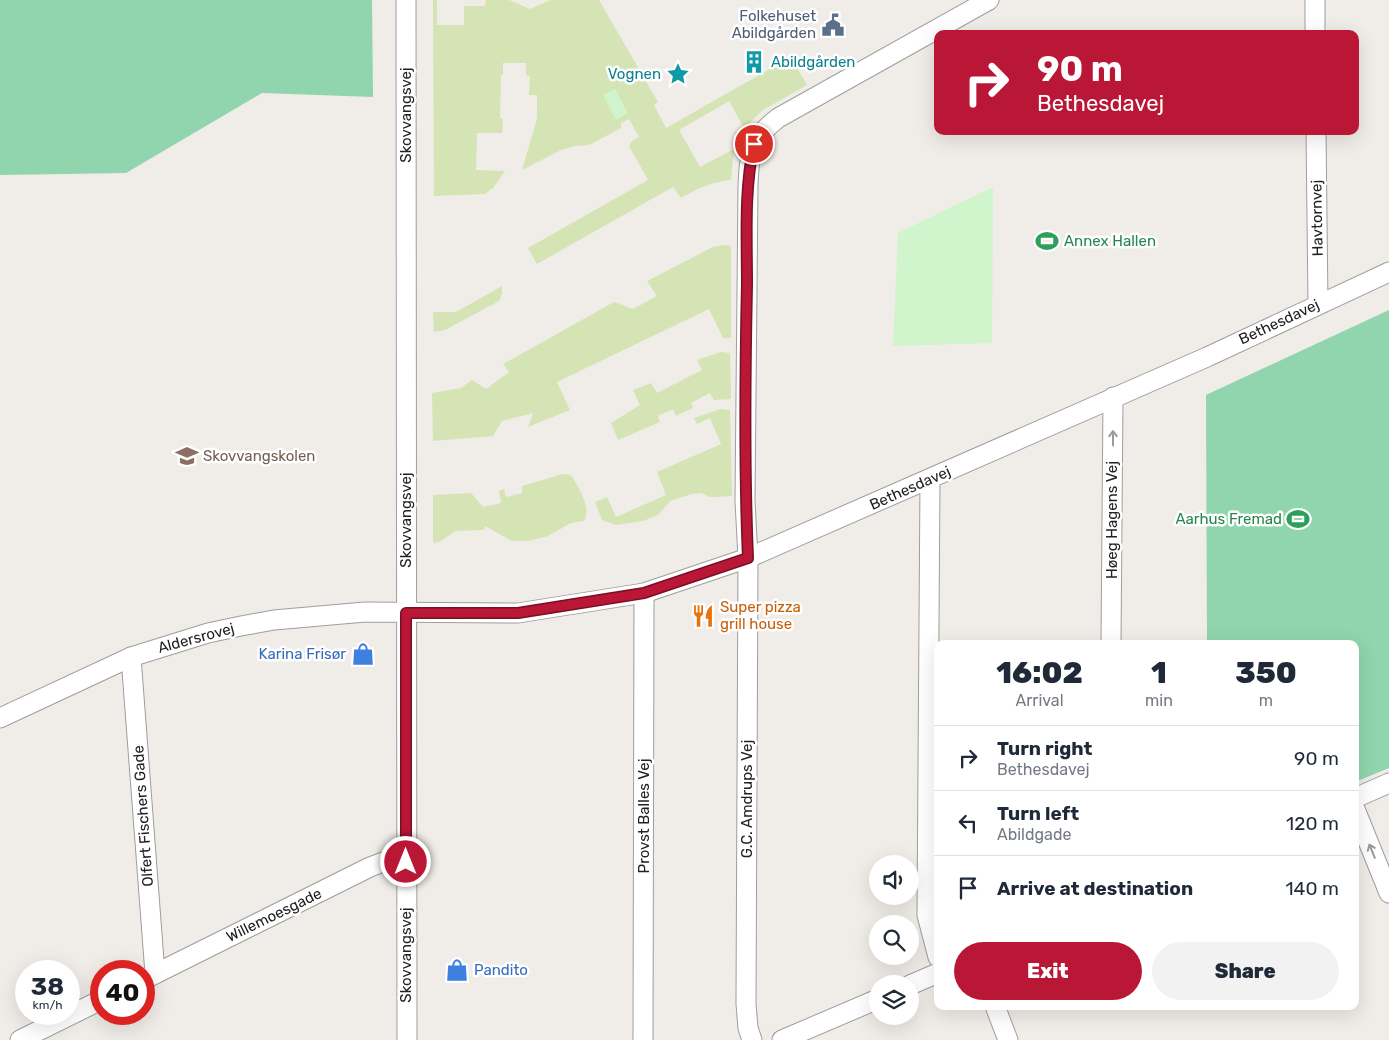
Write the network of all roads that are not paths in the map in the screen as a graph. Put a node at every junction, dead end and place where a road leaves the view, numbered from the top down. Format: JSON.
{"nodes":[{"id":1,"x":406,"y":0,"type":"edge"},
{"id":2,"x":989,"y":0,"type":"edge"},
{"id":3,"x":1315,"y":0,"type":"edge"},
{"id":4,"x":935,"y":30,"type":"edge"},
{"id":5,"x":1315,"y":30,"type":"edge"},
{"id":6,"x":934,"y":31,"type":"edge"},
{"id":7,"x":1316,"y":135,"type":"edge"},
{"id":8,"x":1389,"y":272,"type":"edge"},
{"id":9,"x":1318,"y":304,"type":"junction"},
{"id":10,"x":1113,"y":397,"type":"junction"},
{"id":11,"x":930,"y":479,"type":"junction"},
{"id":12,"x":748,"y":558,"type":"junction"},
{"id":13,"x":644,"y":593,"type":"junction"},
{"id":14,"x":406,"y":613,"type":"junction"},
{"id":15,"x":1111,"y":640,"type":"edge"},
{"id":16,"x":131,"y":657,"type":"junction"},
{"id":17,"x":0,"y":718,"type":"edge"},
{"id":18,"x":1389,"y":783,"type":"edge"},
{"id":19,"x":1359,"y":796,"type":"edge"},
{"id":20,"x":1359,"y":820,"type":"edge"},
{"id":21,"x":406,"y":862,"type":"junction"},
{"id":22,"x":1389,"y":893,"type":"edge"},
{"id":23,"x":934,"y":942,"type":"edge"},
{"id":24,"x":148,"y":960,"type":"edge"},
{"id":25,"x":155,"y":973,"type":"edge"},
{"id":26,"x":934,"y":975,"type":"edge"},
{"id":27,"x":919,"y":981,"type":"edge"},
{"id":28,"x":869,"y":1003,"type":"edge"},
{"id":29,"x":90,"y":1005,"type":"edge"},
{"id":30,"x":997,"y":1010,"type":"edge"},
{"id":31,"x":20,"y":1040,"type":"edge"},
{"id":32,"x":406,"y":1040,"type":"edge"},
{"id":33,"x":643,"y":1040,"type":"edge"},
{"id":34,"x":752,"y":1040,"type":"edge"},
{"id":35,"x":782,"y":1040,"type":"edge"},
{"id":36,"x":1008,"y":1040,"type":"edge"}],
"edges":[{"from":1,"to":14,"type":"street","name":"Skovvangsvej"},
{"from":2,"to":4,"type":"street","name":"G.C. Amdrups Vej"},
{"from":3,"to":5,"type":"street"},
{"from":6,"to":12,"type":"street","name":"G.C. Amdrups Vej"},
{"from":7,"to":9,"type":"street","name":"Havtornvej"},
{"from":8,"to":9,"type":"street","name":"Bethesdavej"},
{"from":9,"to":10,"type":"street","name":"Bethesdavej"},
{"from":10,"to":11,"type":"street","name":"Bethesdavej"},
{"from":15,"to":10,"type":"street","name":"Høeg Hagens Vej","one_way":true},
{"from":11,"to":12,"type":"street","name":"Bethesdavej"},
{"from":11,"to":23,"type":"street"},
{"from":12,"to":13,"type":"street","name":"Bethesdavej"},
{"from":12,"to":34,"type":"street","name":"G.C. Amdrups Vej"},
{"from":13,"to":14,"type":"street","name":"Bethesdavej"},
{"from":13,"to":33,"type":"street","name":"Provst Balles Vej"},
{"from":14,"to":16,"type":"street","name":"Aldersrovej"},
{"from":14,"to":21,"type":"street","name":"Skovvangsvej"},
{"from":16,"to":17,"type":"street","name":"Aldersrovej"},
{"from":16,"to":24,"type":"street","name":"Olfert Fischers Gade"},
{"from":18,"to":19,"type":"street"},
{"from":22,"to":20,"type":"street","one_way":true},
{"from":21,"to":25,"type":"street","name":"Willemoesgade"},
{"from":21,"to":32,"type":"street","name":"Skovvangsvej"},
{"from":26,"to":27,"type":"street"},
{"from":28,"to":35,"type":"street"},
{"from":29,"to":31,"type":"street"},
{"from":30,"to":36,"type":"street"}]}
